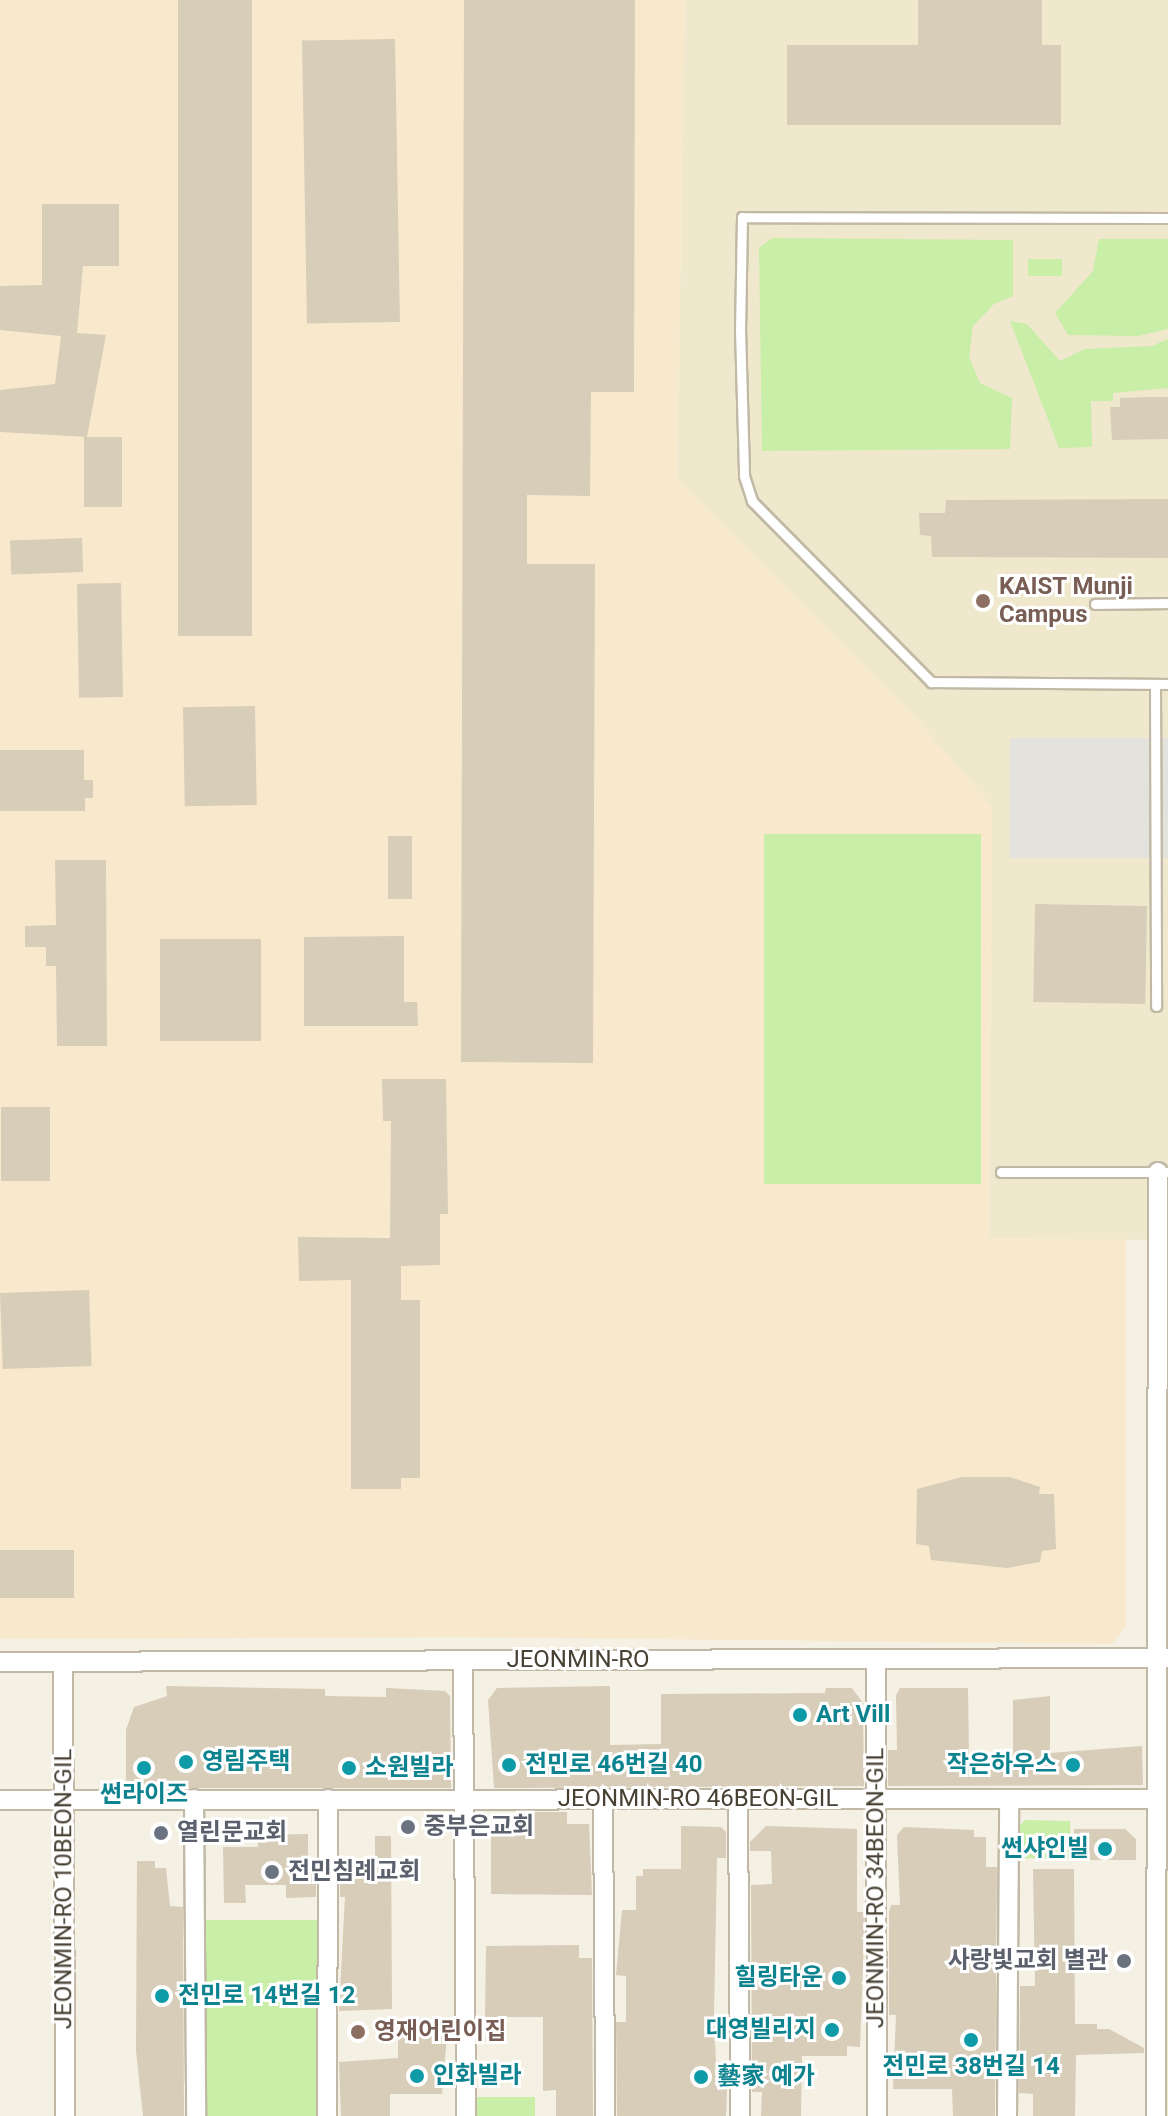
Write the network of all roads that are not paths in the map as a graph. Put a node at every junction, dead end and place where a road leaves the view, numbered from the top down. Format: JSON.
{"nodes":[{"id":1,"x":1168,"y":218,"type":"edge"},
{"id":2,"x":1168,"y":603,"type":"edge"},
{"id":3,"x":1095,"y":604,"type":"dead end"},
{"id":4,"x":1155,"y":684,"type":"junction"},
{"id":5,"x":1168,"y":684,"type":"edge"},
{"id":6,"x":1156,"y":1006,"type":"dead end"},
{"id":7,"x":1001,"y":1172,"type":"dead end"},
{"id":8,"x":1163,"y":1172,"type":"edge"},
{"id":9,"x":1162,"y":1494,"type":"edge"},
{"id":10,"x":1162,"y":1658,"type":"edge"},
{"id":11,"x":876,"y":1659,"type":"junction"},
{"id":12,"x":463,"y":1661,"type":"junction"},
{"id":13,"x":0,"y":1662,"type":"edge"},
{"id":14,"x":63,"y":1662,"type":"junction"},
{"id":15,"x":194,"y":1799,"type":"junction"},
{"id":16,"x":328,"y":1799,"type":"junction"},
{"id":17,"x":463,"y":1799,"type":"junction"},
{"id":18,"x":603,"y":1799,"type":"junction"},
{"id":19,"x":738,"y":1799,"type":"junction"},
{"id":20,"x":876,"y":1799,"type":"junction"},
{"id":21,"x":1009,"y":1799,"type":"junction"},
{"id":22,"x":1156,"y":1799,"type":"junction"},
{"id":23,"x":0,"y":1800,"type":"edge"},
{"id":24,"x":63,"y":1800,"type":"junction"},
{"id":25,"x":1162,"y":2028,"type":"edge"},
{"id":26,"x":65,"y":2116,"type":"edge"},
{"id":27,"x":196,"y":2116,"type":"edge"},
{"id":28,"x":327,"y":2116,"type":"edge"},
{"id":29,"x":466,"y":2116,"type":"edge"},
{"id":30,"x":605,"y":2116,"type":"edge"},
{"id":31,"x":740,"y":2116,"type":"edge"},
{"id":32,"x":877,"y":2116,"type":"edge"},
{"id":33,"x":1007,"y":2116,"type":"edge"},
{"id":34,"x":1156,"y":2116,"type":"edge"}],
"edges":[{"from":1,"to":4,"type":"lane"},
{"from":2,"to":3,"type":"lane"},
{"from":4,"to":5,"type":"lane"},
{"from":4,"to":6,"type":"lane"},
{"from":7,"to":8,"type":"lane"},
{"from":8,"to":9,"type":"street"},
{"from":9,"to":10,"type":"street"},
{"from":10,"to":11,"type":"street","name":"JEONMIN-RO"},
{"from":10,"to":22,"type":"street"},
{"from":11,"to":12,"type":"street","name":"JEONMIN-RO"},
{"from":11,"to":20,"type":"street","name":"JEONMIN-RO 34BEON-GIL"},
{"from":12,"to":14,"type":"street","name":"JEONMIN-RO"},
{"from":12,"to":17,"type":"street"},
{"from":13,"to":14,"type":"street","name":"JEONMIN-RO"},
{"from":14,"to":24,"type":"street","name":"JEONMIN-RO 10BEON-GIL"},
{"from":15,"to":16,"type":"street","name":"JEONMIN-RO 46BEON-GIL"},
{"from":15,"to":24,"type":"street","name":"JEONMIN-RO 46BEON-GIL"},
{"from":15,"to":27,"type":"street"},
{"from":16,"to":17,"type":"street","name":"JEONMIN-RO 46BEON-GIL"},
{"from":16,"to":28,"type":"street"},
{"from":17,"to":18,"type":"street","name":"JEONMIN-RO 46BEON-GIL"},
{"from":17,"to":29,"type":"street"},
{"from":18,"to":19,"type":"street","name":"JEONMIN-RO 46BEON-GIL"},
{"from":18,"to":30,"type":"street"},
{"from":19,"to":20,"type":"street","name":"JEONMIN-RO 46BEON-GIL"},
{"from":19,"to":31,"type":"street"},
{"from":20,"to":21,"type":"street","name":"JEONMIN-RO 46BEON-GIL"},
{"from":20,"to":32,"type":"street","name":"JEONMIN-RO 34BEON-GIL"},
{"from":21,"to":22,"type":"street","name":"JEONMIN-RO 46BEON-GIL"},
{"from":21,"to":33,"type":"street"},
{"from":22,"to":25,"type":"street"},
{"from":23,"to":24,"type":"street","name":"JEONMIN-RO 46BEON-GIL"},
{"from":24,"to":26,"type":"street","name":"JEONMIN-RO 10BEON-GIL"},
{"from":25,"to":34,"type":"street"}]}
